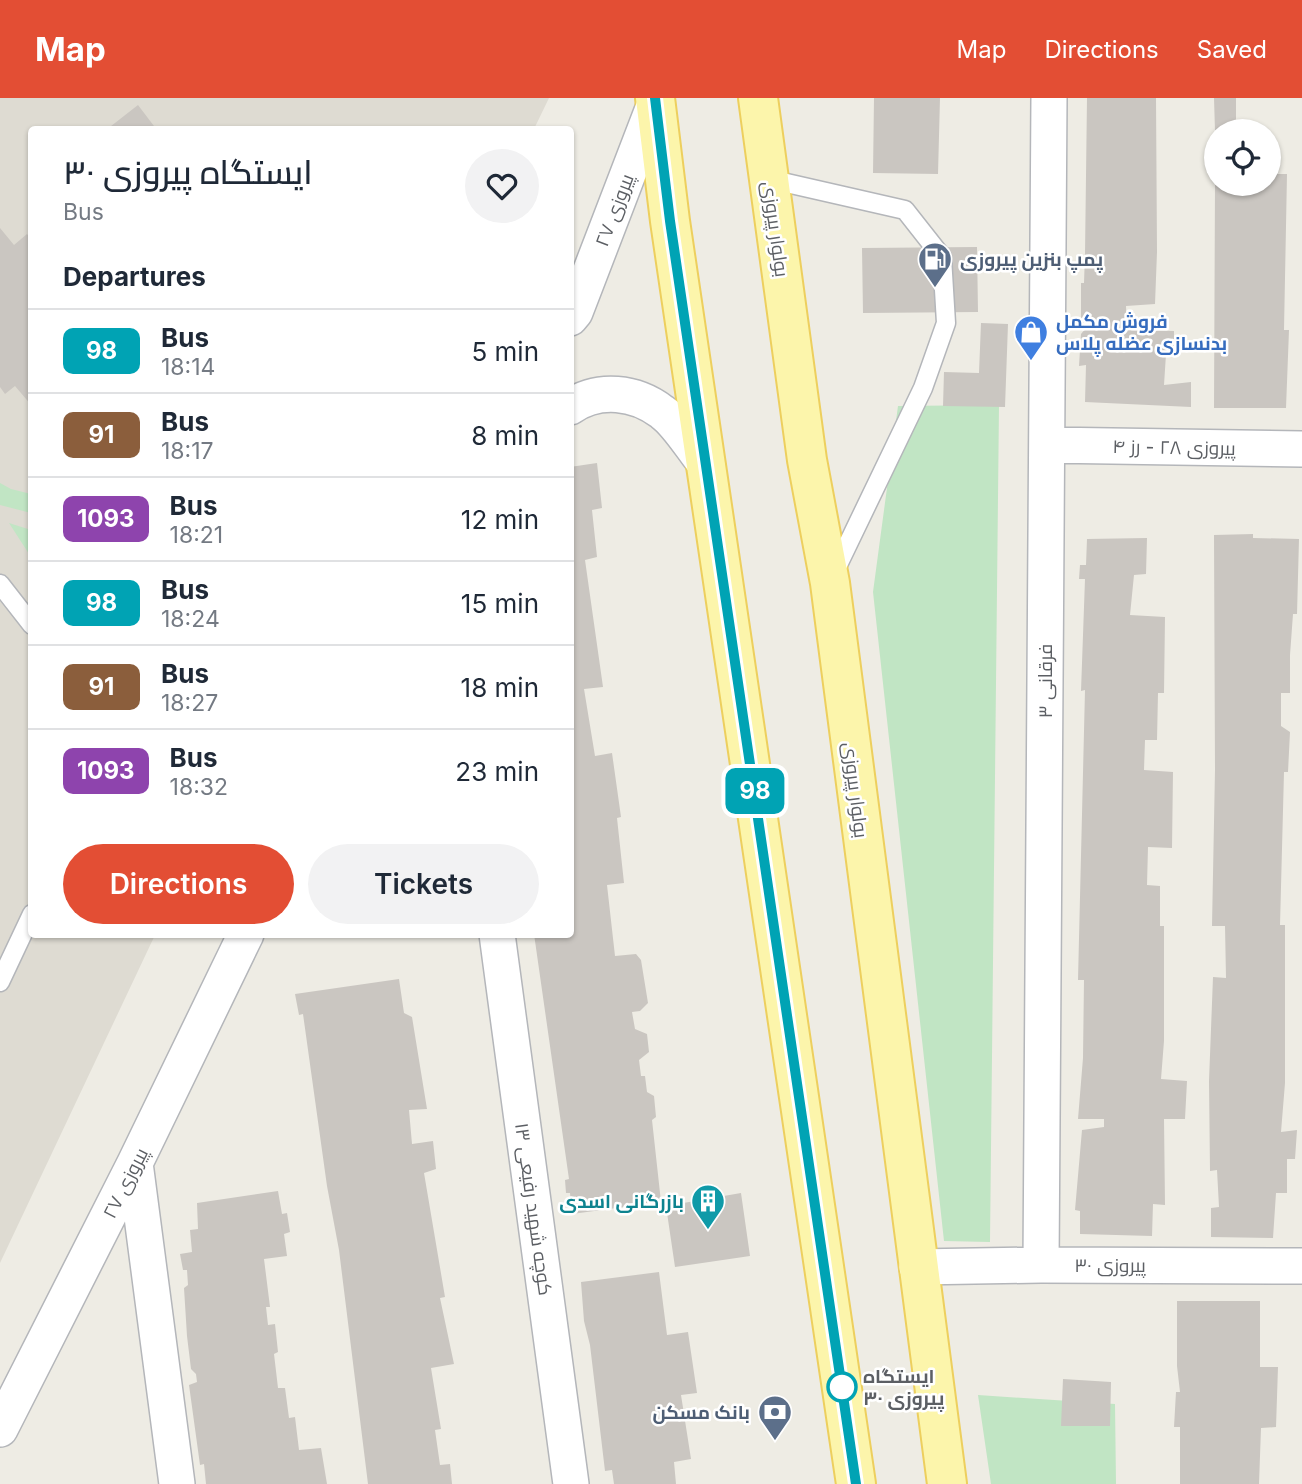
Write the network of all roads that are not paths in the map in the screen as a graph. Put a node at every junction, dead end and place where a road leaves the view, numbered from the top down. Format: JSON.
{"nodes":[{"id":1,"x":758,"y":98,"type":"edge"},
{"id":2,"x":1049,"y":98,"type":"edge"},
{"id":3,"x":656,"y":100,"type":"edge"},
{"id":4,"x":769,"y":179,"type":"junction"},
{"id":5,"x":574,"y":313,"type":"edge"},
{"id":6,"x":574,"y":406,"type":"edge"},
{"id":7,"x":1046,"y":445,"type":"junction"},
{"id":8,"x":1302,"y":449,"type":"edge"},
{"id":9,"x":707,"y":466,"type":"junction"},
{"id":10,"x":0,"y":583,"type":"edge"},
{"id":11,"x":830,"y":583,"type":"junction"},
{"id":12,"x":28,"y":620,"type":"edge"},
{"id":13,"x":28,"y":923,"type":"edge"},
{"id":14,"x":244,"y":938,"type":"edge"},
{"id":15,"x":498,"y":938,"type":"edge"},
{"id":16,"x":0,"y":982,"type":"edge"},
{"id":17,"x":135,"y":1163,"type":"junction"},
{"id":18,"x":1041,"y":1265,"type":"junction"},
{"id":19,"x":1302,"y":1266,"type":"edge"},
{"id":20,"x":917,"y":1268,"type":"junction"},
{"id":21,"x":0,"y":1429,"type":"edge"},
{"id":22,"x":177,"y":1484,"type":"edge"},
{"id":23,"x":571,"y":1484,"type":"edge"},
{"id":24,"x":856,"y":1484,"type":"edge"},
{"id":25,"x":947,"y":1484,"type":"edge"}],
"edges":[{"from":1,"to":4,"type":"main road","name":"بولوار پیروزی"},
{"from":2,"to":7,"type":"street","name":"فرقانی ۳"},
{"from":3,"to":5,"type":"street","name":"پیروزی ۲۷"},
{"from":3,"to":9,"type":"main road"},
{"from":4,"to":11,"type":"main road","name":"بولوار پیروزی"},
{"from":4,"to":11,"type":"lane"},
{"from":6,"to":9,"type":"street"},
{"from":7,"to":8,"type":"street","name":"پیروزی ۲۸ - رز ۴"},
{"from":7,"to":18,"type":"street","name":"فرقانی ۳"},
{"from":9,"to":24,"type":"main road"},
{"from":10,"to":12,"type":"lane"},
{"from":11,"to":20,"type":"main road","name":"بولوار پیروزی"},
{"from":13,"to":16,"type":"lane"},
{"from":14,"to":17,"type":"street","name":"پیروزی ۲۷"},
{"from":15,"to":23,"type":"street","name":"کوچه شهید رفیعی ۱۳"},
{"from":17,"to":21,"type":"street","name":"پیروزی ۲۷"},
{"from":17,"to":22,"type":"street"},
{"from":18,"to":19,"type":"street","name":"پیروزی ۳۰"},
{"from":18,"to":20,"type":"street","name":"پیروزی ۳۰"},
{"from":20,"to":25,"type":"main road","name":"بولوار پیروزی"}]}
